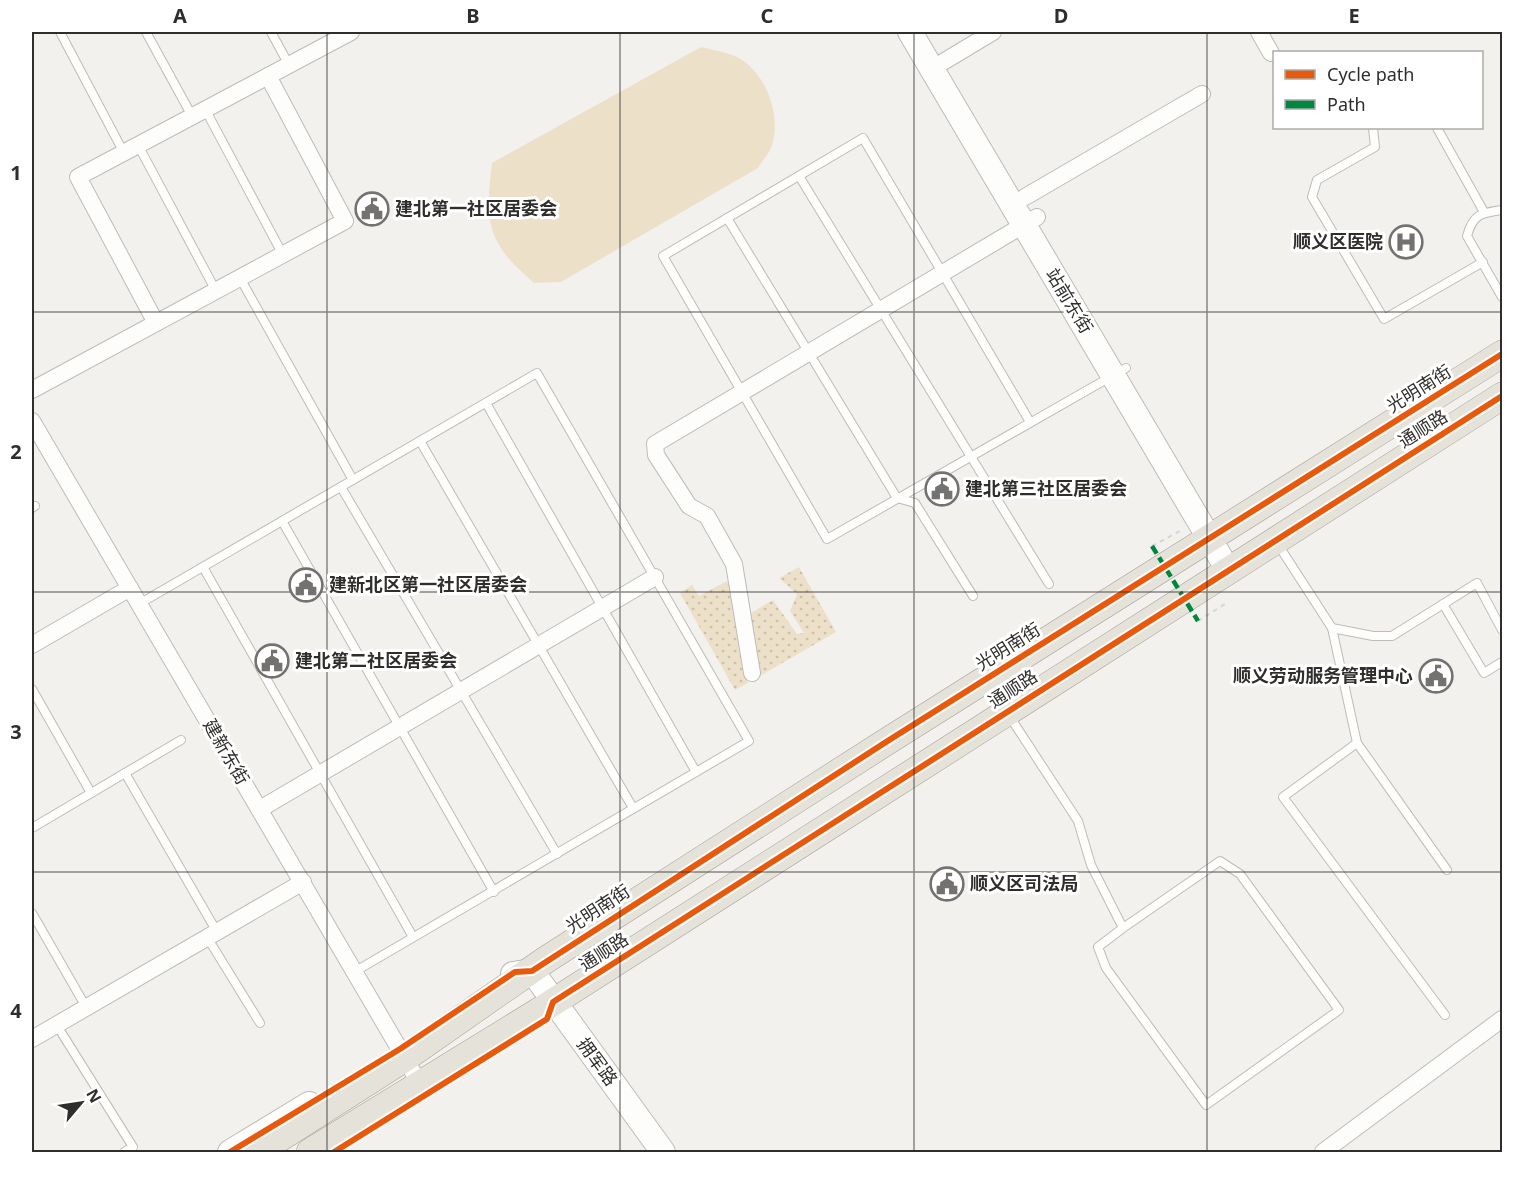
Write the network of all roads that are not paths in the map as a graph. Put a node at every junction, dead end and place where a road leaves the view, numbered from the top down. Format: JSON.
{"nodes":[{"id":1,"x":60,"y":32,"type":"edge"},
{"id":2,"x":146,"y":32,"type":"edge"},
{"id":3,"x":271,"y":32,"type":"edge"},
{"id":4,"x":351,"y":32,"type":"edge"},
{"id":5,"x":910,"y":32,"type":"edge"},
{"id":6,"x":926,"y":32,"type":"edge"},
{"id":7,"x":993,"y":32,"type":"edge"},
{"id":8,"x":1260,"y":32,"type":"edge"},
{"id":9,"x":1271,"y":53,"type":"dead end"},
{"id":10,"x":943,"y":62,"type":"junction"},
{"id":11,"x":289,"y":64,"type":"junction"},
{"id":12,"x":268,"y":76,"type":"junction"},
{"id":13,"x":1202,"y":94,"type":"dead end"},
{"id":14,"x":198,"y":113,"type":"junction"},
{"id":15,"x":1373,"y":129,"type":"edge"},
{"id":16,"x":1438,"y":129,"type":"edge"},
{"id":17,"x":131,"y":149,"type":"junction"},
{"id":18,"x":799,"y":176,"type":"junction"},
{"id":19,"x":1503,"y":210,"type":"edge"},
{"id":20,"x":1484,"y":212,"type":"junction"},
{"id":21,"x":1028,"y":213,"type":"junction"},
{"id":22,"x":727,"y":218,"type":"junction"},
{"id":23,"x":283,"y":255,"type":"junction"},
{"id":24,"x":1483,"y":262,"type":"junction"},
{"id":25,"x":943,"y":274,"type":"junction"},
{"id":26,"x":240,"y":278,"type":"junction"},
{"id":27,"x":216,"y":291,"type":"junction"},
{"id":28,"x":1503,"y":297,"type":"edge"},
{"id":29,"x":881,"y":311,"type":"junction"},
{"id":30,"x":156,"y":323,"type":"junction"},
{"id":31,"x":809,"y":353,"type":"junction"},
{"id":32,"x":1503,"y":354,"type":"edge"},
{"id":33,"x":1119,"y":372,"type":"junction"},
{"id":34,"x":32,"y":390,"type":"edge"},
{"id":35,"x":742,"y":393,"type":"junction"},
{"id":36,"x":1503,"y":396,"type":"edge"},
{"id":37,"x":486,"y":403,"type":"junction"},
{"id":38,"x":32,"y":422,"type":"edge"},
{"id":39,"x":1030,"y":422,"type":"junction"},
{"id":40,"x":420,"y":441,"type":"junction"},
{"id":41,"x":970,"y":456,"type":"junction"},
{"id":42,"x":353,"y":480,"type":"junction"},
{"id":43,"x":341,"y":487,"type":"junction"},
{"id":44,"x":897,"y":498,"type":"junction"},
{"id":45,"x":282,"y":522,"type":"junction"},
{"id":46,"x":1216,"y":534,"type":"junction"},
{"id":47,"x":1275,"y":540,"type":"junction"},
{"id":48,"x":1235,"y":566,"type":"junction"},
{"id":49,"x":203,"y":567,"type":"junction"},
{"id":50,"x":656,"y":577,"type":"junction"},
{"id":51,"x":1048,"y":584,"type":"dead end"},
{"id":52,"x":130,"y":588,"type":"junction"},
{"id":53,"x":974,"y":596,"type":"dead end"},
{"id":54,"x":139,"y":604,"type":"junction"},
{"id":55,"x":1443,"y":604,"type":"junction"},
{"id":56,"x":603,"y":607,"type":"junction"},
{"id":57,"x":1332,"y":628,"type":"junction"},
{"id":58,"x":1503,"y":630,"type":"edge"},
{"id":59,"x":539,"y":644,"type":"junction"},
{"id":60,"x":32,"y":645,"type":"edge"},
{"id":61,"x":1503,"y":662,"type":"edge"},
{"id":62,"x":752,"y":673,"type":"dead end"},
{"id":63,"x":32,"y":689,"type":"edge"},
{"id":64,"x":461,"y":691,"type":"junction"},
{"id":65,"x":1006,"y":711,"type":"junction"},
{"id":66,"x":400,"y":727,"type":"junction"},
{"id":67,"x":181,"y":740,"type":"dead end"},
{"id":68,"x":1357,"y":743,"type":"junction"},
{"id":69,"x":696,"y":772,"type":"junction"},
{"id":70,"x":125,"y":773,"type":"junction"},
{"id":71,"x":319,"y":774,"type":"junction"},
{"id":72,"x":91,"y":793,"type":"junction"},
{"id":73,"x":633,"y":808,"type":"junction"},
{"id":74,"x":260,"y":809,"type":"junction"},
{"id":75,"x":32,"y":828,"type":"edge"},
{"id":76,"x":557,"y":854,"type":"junction"},
{"id":77,"x":1447,"y":870,"type":"dead end"},
{"id":78,"x":303,"y":882,"type":"junction"},
{"id":79,"x":494,"y":892,"type":"junction"},
{"id":80,"x":32,"y":913,"type":"edge"},
{"id":81,"x":1123,"y":928,"type":"junction"},
{"id":82,"x":212,"y":935,"type":"junction"},
{"id":83,"x":413,"y":937,"type":"junction"},
{"id":84,"x":354,"y":972,"type":"junction"},
{"id":85,"x":522,"y":974,"type":"junction"},
{"id":86,"x":86,"y":1007,"type":"junction"},
{"id":87,"x":547,"y":1010,"type":"junction"},
{"id":88,"x":1445,"y":1015,"type":"dead end"},
{"id":89,"x":1503,"y":1019,"type":"edge"},
{"id":90,"x":260,"y":1023,"type":"dead end"},
{"id":91,"x":56,"y":1024,"type":"junction"},
{"id":92,"x":32,"y":1039,"type":"edge"},
{"id":93,"x":402,"y":1053,"type":"junction"},
{"id":94,"x":423,"y":1089,"type":"junction"},
{"id":95,"x":124,"y":1152,"type":"edge"},
{"id":96,"x":230,"y":1152,"type":"edge"},
{"id":97,"x":258,"y":1152,"type":"edge"},
{"id":98,"x":310,"y":1152,"type":"edge"},
{"id":99,"x":334,"y":1152,"type":"edge"},
{"id":100,"x":645,"y":1152,"type":"edge"},
{"id":101,"x":663,"y":1152,"type":"edge"},
{"id":102,"x":1323,"y":1152,"type":"edge"}],
"edges":[{"from":1,"to":17,"type":"lane"},
{"from":2,"to":14,"type":"lane"},
{"from":3,"to":11,"type":"lane"},
{"from":4,"to":11,"type":"street"},
{"from":5,"to":21,"type":"street","name":"站前东街"},
{"from":6,"to":10,"type":"street","name":"站前东街"},
{"from":7,"to":10,"type":"street"},
{"from":8,"to":9,"type":"street"},
{"from":10,"to":21,"type":"street","name":"站前东街"},
{"from":11,"to":12,"type":"street"},
{"from":12,"to":14,"type":"street"},
{"from":12,"to":23,"type":"street"},
{"from":13,"to":21,"type":"street"},
{"from":14,"to":17,"type":"street"},
{"from":14,"to":23,"type":"lane"},
{"from":15,"to":24,"type":"lane"},
{"from":16,"to":20,"type":"lane"},
{"from":17,"to":27,"type":"lane"},
{"from":17,"to":30,"type":"street"},
{"from":18,"to":22,"type":"lane"},
{"from":18,"to":25,"type":"lane"},
{"from":18,"to":29,"type":"lane"},
{"from":19,"to":20,"type":"lane"},
{"from":20,"to":24,"type":"lane"},
{"from":21,"to":25,"type":"street"},
{"from":21,"to":33,"type":"street","name":"站前东街"},
{"from":22,"to":31,"type":"lane"},
{"from":22,"to":35,"type":"lane"},
{"from":23,"to":26,"type":"street"},
{"from":24,"to":28,"type":"lane"},
{"from":25,"to":29,"type":"street"},
{"from":25,"to":39,"type":"lane"},
{"from":26,"to":27,"type":"street"},
{"from":26,"to":42,"type":"lane"},
{"from":27,"to":30,"type":"street"},
{"from":29,"to":31,"type":"street"},
{"from":29,"to":41,"type":"lane"},
{"from":30,"to":34,"type":"street"},
{"from":31,"to":35,"type":"street"},
{"from":31,"to":44,"type":"lane"},
{"from":32,"to":46,"type":"main road","name":"光明南街"},
{"from":33,"to":39,"type":"lane"},
{"from":33,"to":46,"type":"street","name":"站前东街"},
{"from":35,"to":44,"type":"lane"},
{"from":35,"to":62,"type":"street"},
{"from":36,"to":47,"type":"main road","name":"通顺路"},
{"from":37,"to":40,"type":"lane"},
{"from":37,"to":50,"type":"lane"},
{"from":37,"to":56,"type":"lane"},
{"from":38,"to":52,"type":"street","name":"建新东街"},
{"from":39,"to":41,"type":"lane"},
{"from":40,"to":42,"type":"lane"},
{"from":40,"to":59,"type":"lane"},
{"from":41,"to":44,"type":"lane"},
{"from":41,"to":51,"type":"lane"},
{"from":42,"to":43,"type":"lane"},
{"from":43,"to":45,"type":"lane"},
{"from":43,"to":64,"type":"lane"},
{"from":44,"to":53,"type":"lane"},
{"from":45,"to":49,"type":"lane"},
{"from":45,"to":66,"type":"lane"},
{"from":46,"to":48,"type":"street","name":"站前东街"},
{"from":46,"to":85,"type":"main road","name":"光明南街"},
{"from":47,"to":48,"type":"main road","name":"通顺路"},
{"from":47,"to":57,"type":"lane"},
{"from":48,"to":65,"type":"main road","name":"通顺路"},
{"from":49,"to":54,"type":"lane"},
{"from":49,"to":71,"type":"lane"},
{"from":50,"to":56,"type":"street"},
{"from":50,"to":69,"type":"lane"},
{"from":52,"to":54,"type":"street","name":"建新东街"},
{"from":52,"to":60,"type":"street"},
{"from":54,"to":74,"type":"street","name":"建新东街"},
{"from":55,"to":57,"type":"lane"},
{"from":55,"to":58,"type":"lane"},
{"from":55,"to":61,"type":"lane"},
{"from":56,"to":59,"type":"street"},
{"from":56,"to":69,"type":"lane"},
{"from":57,"to":68,"type":"lane"},
{"from":59,"to":64,"type":"street"},
{"from":59,"to":73,"type":"lane"},
{"from":63,"to":72,"type":"lane"},
{"from":64,"to":66,"type":"street"},
{"from":64,"to":76,"type":"lane"},
{"from":65,"to":81,"type":"lane"},
{"from":65,"to":87,"type":"main road","name":"通顺路"},
{"from":66,"to":71,"type":"street"},
{"from":66,"to":79,"type":"lane"},
{"from":67,"to":70,"type":"lane"},
{"from":68,"to":77,"type":"lane"},
{"from":68,"to":88,"type":"lane"},
{"from":69,"to":73,"type":"lane"},
{"from":70,"to":72,"type":"lane"},
{"from":70,"to":82,"type":"lane"},
{"from":71,"to":74,"type":"street"},
{"from":71,"to":83,"type":"lane"},
{"from":72,"to":75,"type":"lane"},
{"from":73,"to":76,"type":"lane"},
{"from":74,"to":78,"type":"street","name":"建新东街"},
{"from":76,"to":79,"type":"lane"},
{"from":78,"to":82,"type":"street"},
{"from":78,"to":84,"type":"street","name":"建新东街"},
{"from":79,"to":83,"type":"lane"},
{"from":80,"to":86,"type":"lane"},
{"from":81,"to":81,"type":"lane"},
{"from":82,"to":86,"type":"street"},
{"from":82,"to":90,"type":"lane"},
{"from":83,"to":84,"type":"lane"},
{"from":84,"to":93,"type":"street","name":"建新东街"},
{"from":85,"to":87,"type":"street","name":"拥军路"},
{"from":85,"to":93,"type":"main road"},
{"from":86,"to":91,"type":"street"},
{"from":87,"to":94,"type":"main road","name":"通顺路"},
{"from":87,"to":100,"type":"street"},
{"from":87,"to":101,"type":"street","name":"拥军路"},
{"from":89,"to":102,"type":"street"},
{"from":91,"to":92,"type":"street"},
{"from":91,"to":95,"type":"lane"},
{"from":93,"to":94,"type":"street","name":"建新东街"},
{"from":93,"to":96,"type":"street"},
{"from":93,"to":97,"type":"main road"},
{"from":94,"to":98,"type":"main road","name":"通顺路"},
{"from":94,"to":99,"type":"street"}]}
